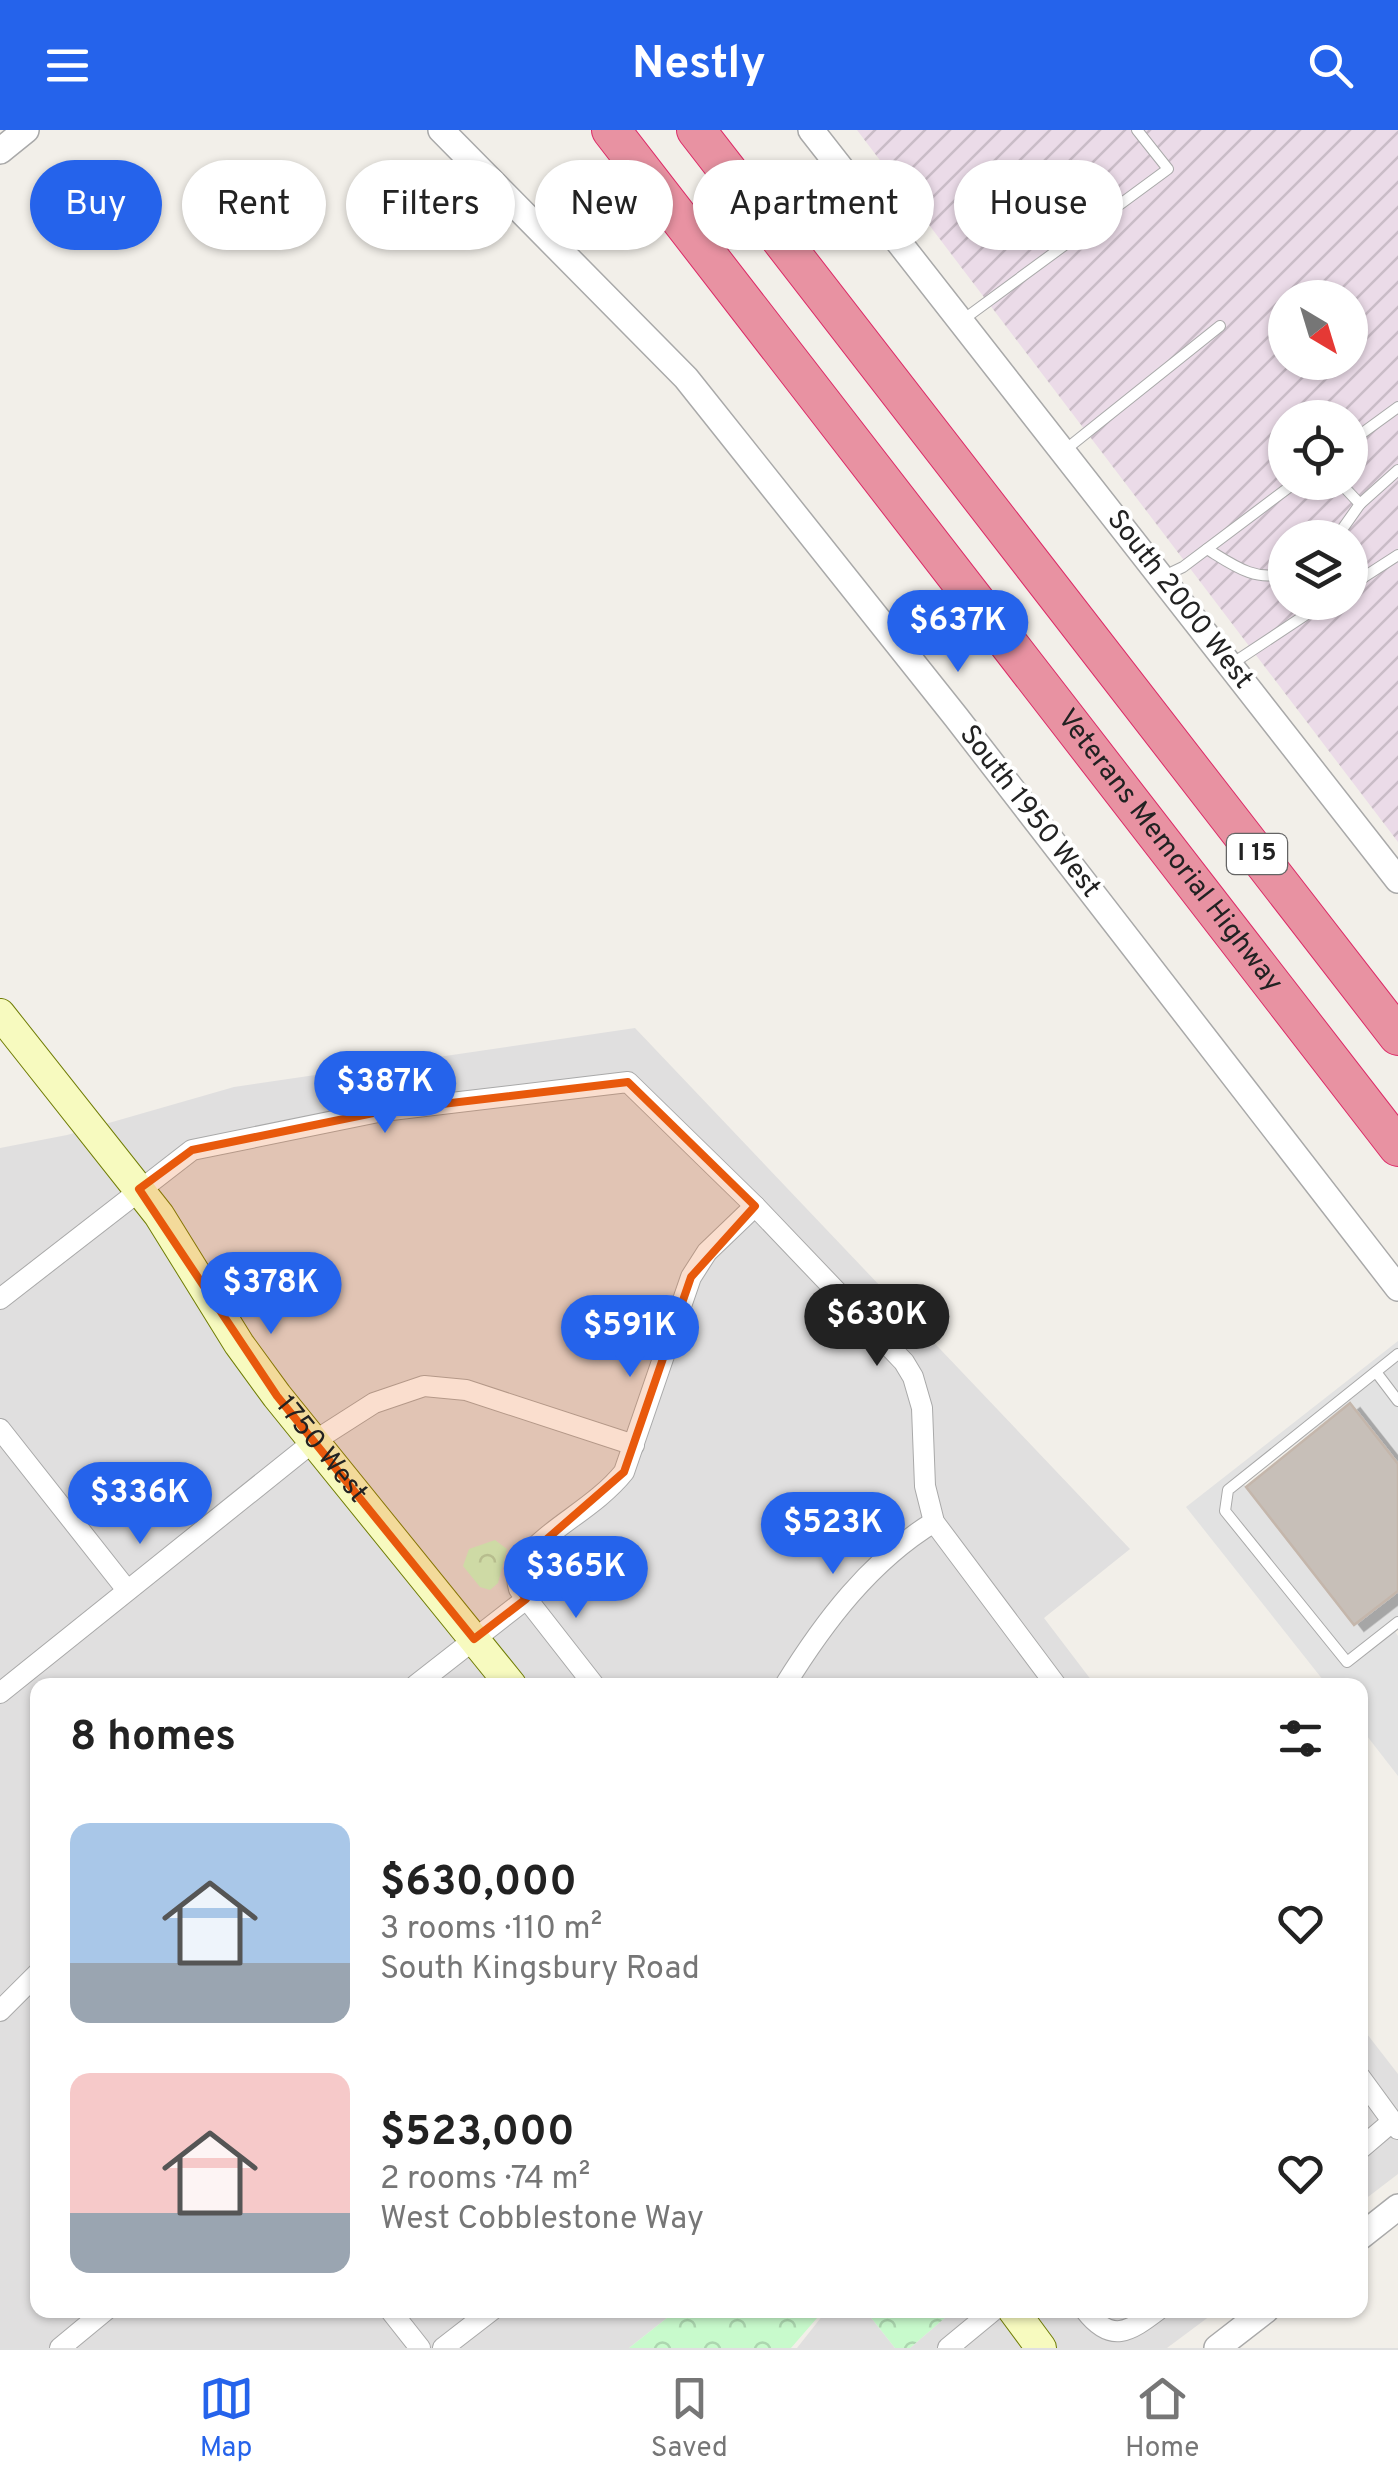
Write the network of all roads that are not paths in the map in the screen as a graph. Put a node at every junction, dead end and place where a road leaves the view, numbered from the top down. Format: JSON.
{"nodes":[{"id":1,"x":26,"y":130,"type":"edge"},
{"id":2,"x":440,"y":130,"type":"edge"},
{"id":3,"x":611,"y":130,"type":"edge"},
{"id":4,"x":696,"y":130,"type":"edge"},
{"id":5,"x":812,"y":130,"type":"edge"},
{"id":6,"x":1137,"y":130,"type":"edge"},
{"id":7,"x":0,"y":151,"type":"edge"},
{"id":8,"x":959,"y":322,"type":"junction"},
{"id":9,"x":1220,"y":326,"type":"dead end"},
{"id":10,"x":1398,"y":407,"type":"edge"},
{"id":11,"x":1368,"y":429,"type":"edge"},
{"id":12,"x":1064,"y":451,"type":"junction"},
{"id":13,"x":1398,"y":470,"type":"edge"},
{"id":14,"x":1272,"y":500,"type":"edge"},
{"id":15,"x":1357,"y":500,"type":"edge"},
{"id":16,"x":1360,"y":504,"type":"junction"},
{"id":17,"x":1349,"y":520,"type":"edge"},
{"id":18,"x":1207,"y":549,"type":"junction"},
{"id":19,"x":1398,"y":555,"type":"edge"},
{"id":20,"x":1268,"y":575,"type":"edge"},
{"id":21,"x":1368,"y":575,"type":"edge"},
{"id":22,"x":1162,"y":578,"type":"junction"},
{"id":23,"x":1299,"y":620,"type":"edge"},
{"id":24,"x":1229,"y":666,"type":"junction"},
{"id":25,"x":1398,"y":880,"type":"edge"},
{"id":26,"x":0,"y":1014,"type":"edge"},
{"id":27,"x":1398,"y":1036,"type":"edge"},
{"id":28,"x":1398,"y":1147,"type":"edge"},
{"id":29,"x":139,"y":1189,"type":"junction"},
{"id":30,"x":755,"y":1206,"type":"junction"},
{"id":31,"x":1398,"y":1288,"type":"edge"},
{"id":32,"x":0,"y":1299,"type":"edge"},
{"id":33,"x":1398,"y":1354,"type":"edge"},
{"id":34,"x":1376,"y":1372,"type":"junction"},
{"id":35,"x":1398,"y":1401,"type":"edge"},
{"id":36,"x":0,"y":1430,"type":"edge"},
{"id":37,"x":313,"y":1442,"type":"junction"},
{"id":38,"x":634,"y":1445,"type":"junction"},
{"id":39,"x":934,"y":1522,"type":"junction"},
{"id":40,"x":127,"y":1590,"type":"junction"},
{"id":41,"x":526,"y":1599,"type":"junction"},
{"id":42,"x":1398,"y":1622,"type":"edge"},
{"id":43,"x":474,"y":1640,"type":"junction"},
{"id":44,"x":425,"y":1678,"type":"edge"},
{"id":45,"x":505,"y":1678,"type":"edge"},
{"id":46,"x":588,"y":1678,"type":"edge"},
{"id":47,"x":789,"y":1678,"type":"edge"},
{"id":48,"x":1051,"y":1678,"type":"edge"},
{"id":49,"x":0,"y":1693,"type":"edge"},
{"id":50,"x":30,"y":1982,"type":"edge"},
{"id":51,"x":0,"y":2011,"type":"edge"},
{"id":52,"x":1368,"y":2088,"type":"edge"},
{"id":53,"x":1396,"y":2125,"type":"edge"},
{"id":54,"x":1368,"y":2144,"type":"edge"},
{"id":55,"x":1398,"y":2207,"type":"edge"},
{"id":56,"x":1368,"y":2231,"type":"edge"},
{"id":57,"x":96,"y":2318,"type":"edge"},
{"id":58,"x":396,"y":2318,"type":"edge"},
{"id":59,"x":482,"y":2318,"type":"edge"},
{"id":60,"x":984,"y":2318,"type":"edge"},
{"id":61,"x":1018,"y":2318,"type":"edge"},
{"id":62,"x":1091,"y":2318,"type":"edge"},
{"id":63,"x":1148,"y":2318,"type":"edge"},
{"id":64,"x":1256,"y":2318,"type":"edge"},
{"id":65,"x":60,"y":2348,"type":"edge"},
{"id":66,"x":420,"y":2348,"type":"edge"},
{"id":67,"x":443,"y":2348,"type":"edge"},
{"id":68,"x":948,"y":2348,"type":"edge"},
{"id":69,"x":1041,"y":2348,"type":"edge"},
{"id":70,"x":1217,"y":2348,"type":"edge"}],
"edges":[{"from":1,"to":7,"type":"street"},
{"from":2,"to":31,"type":"street","name":"South 1950 West"},
{"from":3,"to":28,"type":"highway","name":"Veterans Memorial Highway","number":"I 15"},
{"from":4,"to":27,"type":"highway","number":"I 15"},
{"from":5,"to":8,"type":"street","name":"South 2000 West"},
{"from":6,"to":8,"type":"lane"},
{"from":8,"to":12,"type":"street","name":"South 2000 West"},
{"from":9,"to":12,"type":"lane"},
{"from":10,"to":11,"type":"lane"},
{"from":12,"to":22,"type":"street","name":"South 2000 West"},
{"from":13,"to":16,"type":"lane"},
{"from":14,"to":18,"type":"lane"},
{"from":15,"to":16,"type":"lane"},
{"from":16,"to":17,"type":"lane"},
{"from":18,"to":20,"type":"lane"},
{"from":18,"to":22,"type":"lane"},
{"from":19,"to":21,"type":"lane"},
{"from":22,"to":24,"type":"street","name":"South 2000 West"},
{"from":23,"to":24,"type":"lane"},
{"from":24,"to":25,"type":"street","name":"South 2000 West"},
{"from":26,"to":29,"type":"main road","name":"1750 West"},
{"from":29,"to":30,"type":"street"},
{"from":29,"to":32,"type":"street"},
{"from":29,"to":37,"type":"main road","name":"1750 West"},
{"from":30,"to":38,"type":"street"},
{"from":30,"to":39,"type":"street"},
{"from":33,"to":34,"type":"lane"},
{"from":34,"to":35,"type":"lane"},
{"from":34,"to":42,"type":"lane"},
{"from":36,"to":40,"type":"street"},
{"from":37,"to":38,"type":"street"},
{"from":37,"to":40,"type":"street"},
{"from":37,"to":43,"type":"main road","name":"1750 West"},
{"from":38,"to":41,"type":"street"},
{"from":39,"to":47,"type":"street"},
{"from":39,"to":48,"type":"street"},
{"from":40,"to":49,"type":"street"},
{"from":41,"to":43,"type":"street"},
{"from":41,"to":46,"type":"street"},
{"from":43,"to":44,"type":"street"},
{"from":43,"to":45,"type":"main road","name":"1750 West"},
{"from":50,"to":51,"type":"street"},
{"from":52,"to":53,"type":"street"},
{"from":53,"to":54,"type":"street"},
{"from":55,"to":56,"type":"street"},
{"from":57,"to":65,"type":"street"},
{"from":58,"to":66,"type":"street"},
{"from":59,"to":67,"type":"street"},
{"from":60,"to":68,"type":"street"},
{"from":61,"to":69,"type":"main road"},
{"from":62,"to":63,"type":"street"},
{"from":64,"to":70,"type":"street"}]}
